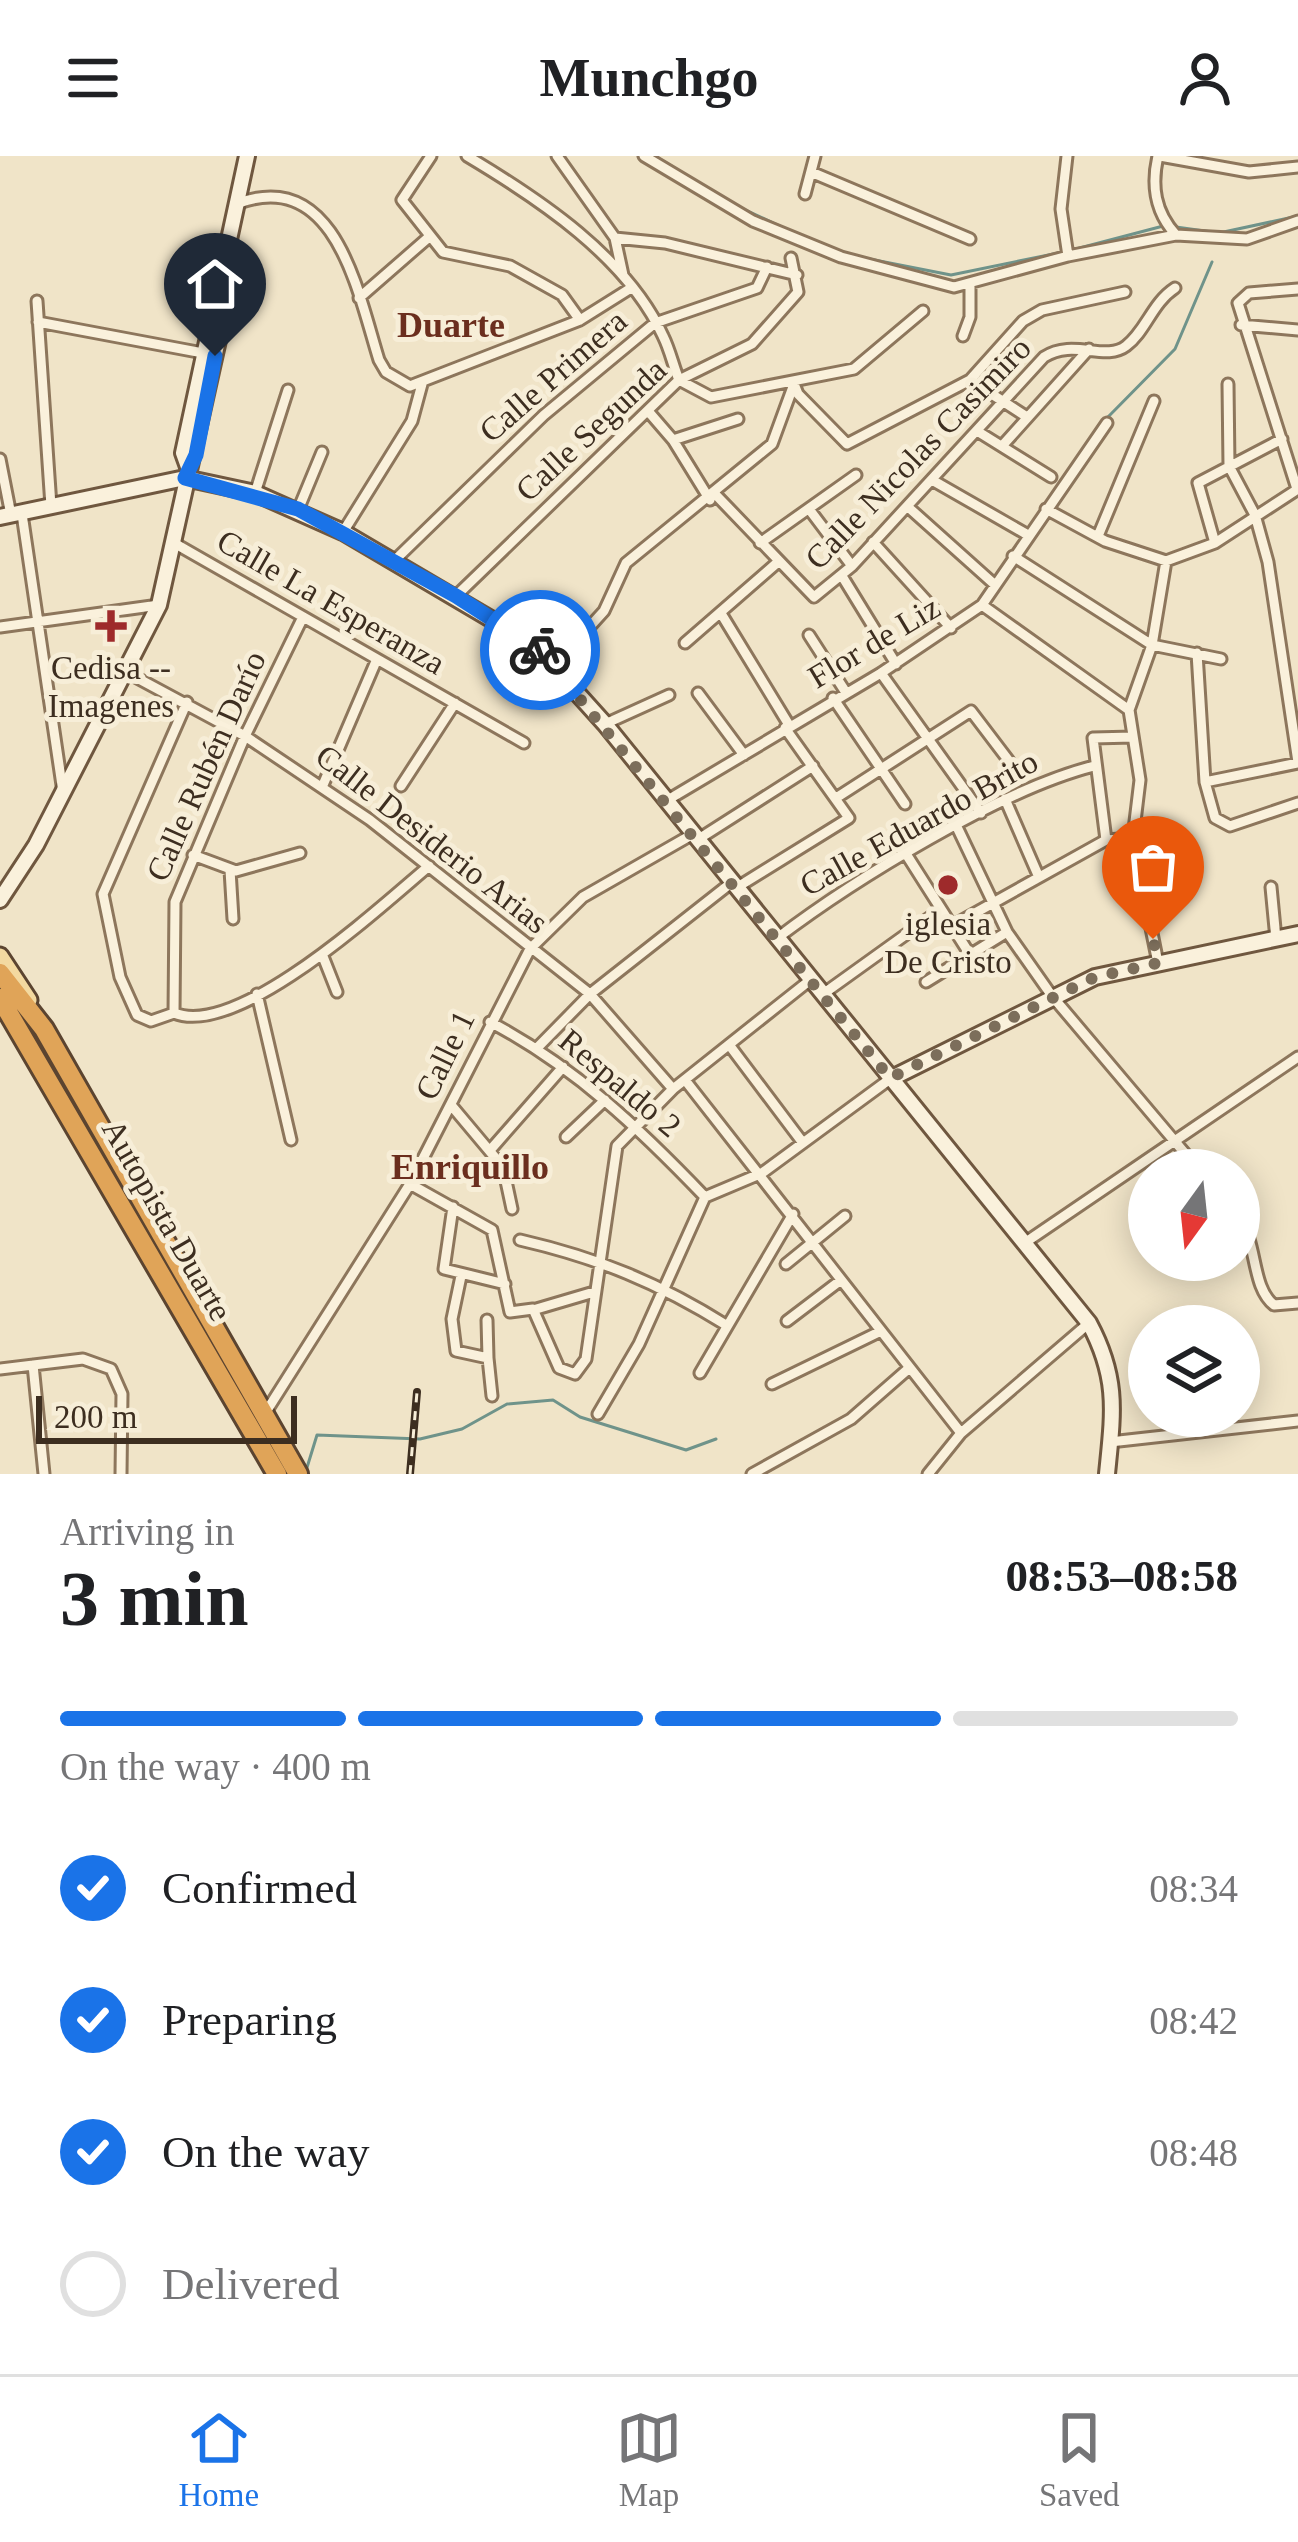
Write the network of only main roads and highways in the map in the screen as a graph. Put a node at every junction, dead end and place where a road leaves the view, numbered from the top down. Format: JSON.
{"nodes":[{"id":1,"x":247,"y":156,"type":"edge"},
{"id":2,"x":186,"y":472,"type":"junction"},
{"id":3,"x":11,"y":515,"type":"edge"},
{"id":4,"x":2,"y":899,"type":"edge"},
{"id":5,"x":1298,"y":934,"type":"edge"},
{"id":6,"x":0,"y":956,"type":"edge"},
{"id":7,"x":0,"y":973,"type":"edge"},
{"id":8,"x":0,"y":998,"type":"edge"},
{"id":9,"x":44,"y":1029,"type":"junction"},
{"id":10,"x":890,"y":1078,"type":"junction"},
{"id":11,"x":277,"y":1474,"type":"edge"},
{"id":12,"x":298,"y":1474,"type":"edge"},
{"id":13,"x":1107,"y":1474,"type":"edge"}],
"edges":[{"from":1,"to":2,"type":"main road"},
{"from":2,"to":3,"type":"main road"},
{"from":2,"to":4,"type":"main road"},
{"from":2,"to":10,"type":"main road"},
{"from":5,"to":10,"type":"main road"},
{"from":6,"to":9,"type":"main road","name":"Autopista Duarte"},
{"from":7,"to":9,"type":"highway","name":"Autopista Duarte"},
{"from":8,"to":11,"type":"highway","name":"Autopista Duarte"},
{"from":9,"to":12,"type":"highway","name":"Autopista Duarte"},
{"from":10,"to":13,"type":"main road"}]}
